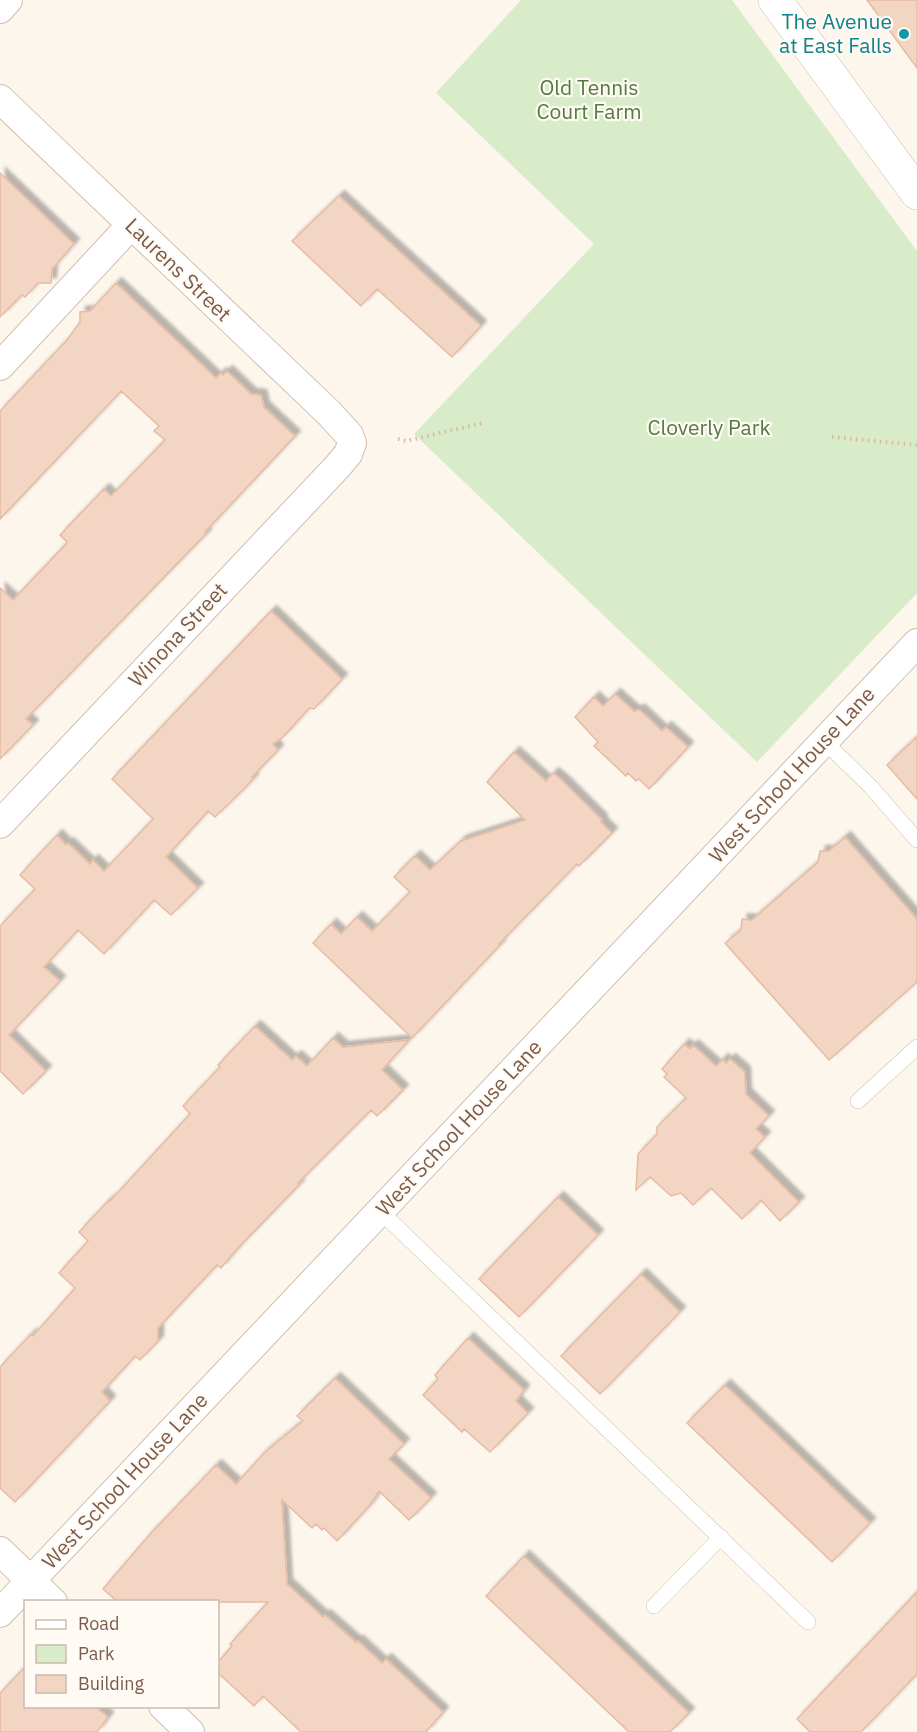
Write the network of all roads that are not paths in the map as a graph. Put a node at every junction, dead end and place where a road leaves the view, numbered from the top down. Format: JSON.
{"nodes":[{"id":1,"x":8,"y":0,"type":"edge"},
{"id":2,"x":775,"y":0,"type":"edge"},
{"id":3,"x":0,"y":9,"type":"edge"},
{"id":4,"x":0,"y":99,"type":"edge"},
{"id":5,"x":917,"y":194,"type":"edge"},
{"id":6,"x":131,"y":225,"type":"junction"},
{"id":7,"x":0,"y":366,"type":"edge"},
{"id":8,"x":352,"y":443,"type":"joint"},
{"id":9,"x":917,"y":643,"type":"edge"},
{"id":10,"x":824,"y":741,"type":"junction"},
{"id":11,"x":0,"y":824,"type":"edge"},
{"id":12,"x":917,"y":840,"type":"edge"},
{"id":13,"x":917,"y":1047,"type":"edge"},
{"id":14,"x":858,"y":1101,"type":"dead end"},
{"id":15,"x":380,"y":1211,"type":"junction"},
{"id":16,"x":721,"y":1537,"type":"junction"},
{"id":17,"x":0,"y":1551,"type":"edge"},
{"id":18,"x":31,"y":1581,"type":"junction"},
{"id":19,"x":51,"y":1600,"type":"edge"},
{"id":20,"x":654,"y":1606,"type":"dead end"},
{"id":21,"x":0,"y":1613,"type":"edge"},
{"id":22,"x":808,"y":1622,"type":"dead end"},
{"id":23,"x":164,"y":1708,"type":"edge"},
{"id":24,"x":190,"y":1732,"type":"edge"}],
"edges":[{"from":1,"to":3,"type":"street"},
{"from":2,"to":5,"type":"street"},
{"from":4,"to":6,"type":"street","name":"Laurens Street"},
{"from":6,"to":7,"type":"street"},
{"from":6,"to":8,"type":"street","name":"Laurens Street"},
{"from":8,"to":11,"type":"street","name":"Winona Street"},
{"from":9,"to":10,"type":"street","name":"West School House Lane"},
{"from":10,"to":12,"type":"lane"},
{"from":10,"to":15,"type":"street","name":"West School House Lane"},
{"from":13,"to":14,"type":"lane"},
{"from":15,"to":16,"type":"lane"},
{"from":15,"to":18,"type":"street","name":"West School House Lane"},
{"from":16,"to":20,"type":"lane"},
{"from":16,"to":22,"type":"lane"},
{"from":17,"to":18,"type":"street"},
{"from":18,"to":19,"type":"street"},
{"from":18,"to":21,"type":"street","name":"West School House Lane"},
{"from":23,"to":24,"type":"street"}]}
